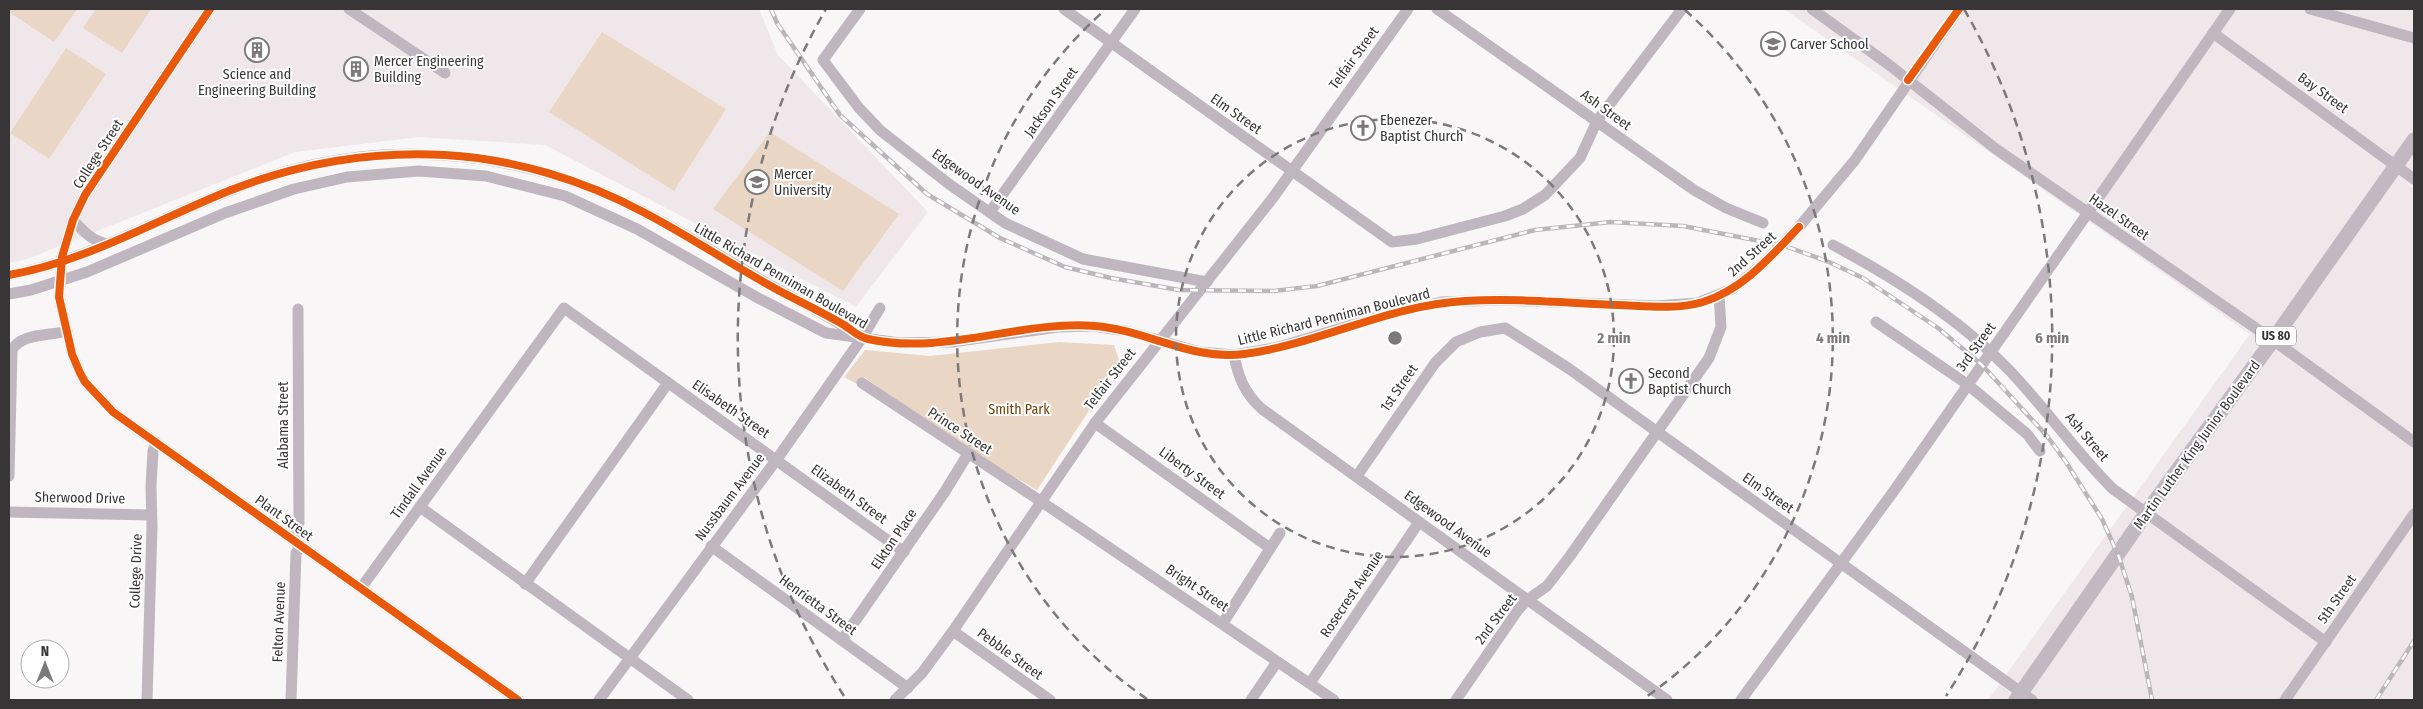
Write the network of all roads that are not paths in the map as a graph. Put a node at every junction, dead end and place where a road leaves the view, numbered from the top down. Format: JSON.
{"nodes":[{"id":1,"x":210,"y":9,"type":"edge"},
{"id":2,"x":349,"y":9,"type":"edge"},
{"id":3,"x":860,"y":9,"type":"edge"},
{"id":4,"x":1064,"y":9,"type":"edge"},
{"id":5,"x":1136,"y":9,"type":"edge"},
{"id":6,"x":1408,"y":9,"type":"edge"},
{"id":7,"x":1438,"y":9,"type":"edge"},
{"id":8,"x":1682,"y":9,"type":"edge"},
{"id":9,"x":1812,"y":9,"type":"edge"},
{"id":10,"x":1959,"y":9,"type":"edge"},
{"id":11,"x":2230,"y":9,"type":"edge"},
{"id":12,"x":2310,"y":9,"type":"edge"},
{"id":13,"x":2213,"y":33,"type":"junction"},
{"id":14,"x":2414,"y":38,"type":"edge"},
{"id":15,"x":1111,"y":42,"type":"junction"},
{"id":16,"x":445,"y":73,"type":"dead end"},
{"id":17,"x":1908,"y":80,"type":"junction"},
{"id":18,"x":1597,"y":121,"type":"junction"},
{"id":19,"x":2414,"y":140,"type":"edge"},
{"id":20,"x":2396,"y":166,"type":"junction"},
{"id":21,"x":1291,"y":171,"type":"junction"},
{"id":22,"x":2414,"y":179,"type":"edge"},
{"id":23,"x":990,"y":212,"type":"junction"},
{"id":24,"x":2089,"y":214,"type":"junction"},
{"id":25,"x":73,"y":220,"type":"junction"},
{"id":26,"x":1763,"y":223,"type":"dead end"},
{"id":27,"x":108,"y":244,"type":"junction"},
{"id":28,"x":1833,"y":245,"type":"dead end"},
{"id":29,"x":61,"y":262,"type":"junction"},
{"id":30,"x":9,"y":275,"type":"edge"},
{"id":31,"x":59,"y":281,"type":"junction"},
{"id":32,"x":1207,"y":282,"type":"junction"},
{"id":33,"x":9,"y":294,"type":"edge"},
{"id":34,"x":1719,"y":295,"type":"junction"},
{"id":35,"x":880,"y":308,"type":"dead end"},
{"id":36,"x":298,"y":309,"type":"dead end"},
{"id":37,"x":1876,"y":322,"type":"dead end"},
{"id":38,"x":67,"y":331,"type":"junction"},
{"id":39,"x":1480,"y":332,"type":"joint"},
{"id":40,"x":862,"y":338,"type":"junction"},
{"id":41,"x":2273,"y":340,"type":"junction"},
{"id":42,"x":1159,"y":341,"type":"junction"},
{"id":43,"x":1991,"y":353,"type":"junction"},
{"id":44,"x":1234,"y":355,"type":"junction"},
{"id":45,"x":668,"y":383,"type":"junction"},
{"id":46,"x":862,"y":384,"type":"dead end"},
{"id":47,"x":1967,"y":384,"type":"junction"},
{"id":48,"x":502,"y":396,"type":"joint"},
{"id":49,"x":1095,"y":423,"type":"junction"},
{"id":50,"x":1658,"y":433,"type":"junction"},
{"id":51,"x":156,"y":442,"type":"junction"},
{"id":52,"x":2414,"y":442,"type":"edge"},
{"id":53,"x":2040,"y":451,"type":"dead end"},
{"id":54,"x":968,"y":454,"type":"junction"},
{"id":55,"x":776,"y":459,"type":"junction"},
{"id":56,"x":9,"y":476,"type":"edge"},
{"id":57,"x":1357,"y":476,"type":"junction"},
{"id":58,"x":1042,"y":502,"type":"junction"},
{"id":59,"x":420,"y":507,"type":"junction"},
{"id":60,"x":9,"y":512,"type":"edge"},
{"id":61,"x":2147,"y":512,"type":"junction"},
{"id":62,"x":2414,"y":514,"type":"edge"},
{"id":63,"x":150,"y":515,"type":"junction"},
{"id":64,"x":1419,"y":522,"type":"junction"},
{"id":65,"x":1280,"y":533,"type":"dead end"},
{"id":66,"x":298,"y":543,"type":"junction"},
{"id":67,"x":711,"y":546,"type":"junction"},
{"id":68,"x":1270,"y":548,"type":"junction"},
{"id":69,"x":904,"y":552,"type":"junction"},
{"id":70,"x":1841,"y":564,"type":"junction"},
{"id":71,"x":526,"y":584,"type":"junction"},
{"id":72,"x":361,"y":588,"type":"junction"},
{"id":73,"x":1527,"y":600,"type":"junction"},
{"id":74,"x":1223,"y":623,"type":"junction"},
{"id":75,"x":953,"y":631,"type":"junction"},
{"id":76,"x":842,"y":640,"type":"junction"},
{"id":77,"x":2326,"y":642,"type":"junction"},
{"id":78,"x":628,"y":658,"type":"junction"},
{"id":79,"x":1277,"y":662,"type":"junction"},
{"id":80,"x":1310,"y":683,"type":"junction"},
{"id":81,"x":908,"y":688,"type":"junction"},
{"id":82,"x":2023,"y":698,"type":"edge"},
{"id":83,"x":147,"y":700,"type":"edge"},
{"id":84,"x":292,"y":700,"type":"edge"},
{"id":85,"x":299,"y":700,"type":"edge"},
{"id":86,"x":518,"y":700,"type":"edge"},
{"id":87,"x":599,"y":700,"type":"edge"},
{"id":88,"x":688,"y":700,"type":"edge"},
{"id":89,"x":895,"y":700,"type":"edge"},
{"id":90,"x":1050,"y":700,"type":"edge"},
{"id":91,"x":1251,"y":700,"type":"edge"},
{"id":92,"x":1334,"y":700,"type":"edge"},
{"id":93,"x":1456,"y":700,"type":"edge"},
{"id":94,"x":1667,"y":700,"type":"edge"},
{"id":95,"x":1741,"y":700,"type":"edge"},
{"id":96,"x":2285,"y":700,"type":"edge"}],
"edges":[{"from":1,"to":25,"type":"street","name":"College Street"},
{"from":2,"to":16,"type":"street"},
{"from":3,"to":23,"type":"street","name":"Edgewood Avenue"},
{"from":4,"to":15,"type":"street","name":"Elm Street"},
{"from":5,"to":15,"type":"street","name":"Jackson Street"},
{"from":6,"to":21,"type":"street","name":"Telfair Street"},
{"from":7,"to":18,"type":"street","name":"Ash Street"},
{"from":8,"to":18,"type":"street"},
{"from":9,"to":17,"type":"street","name":"Hazel Street"},
{"from":10,"to":17,"type":"street","name":"2nd Street"},
{"from":11,"to":13,"type":"street","name":"3rd Street"},
{"from":12,"to":14,"type":"street"},
{"from":13,"to":20,"type":"street","name":"Bay Street"},
{"from":13,"to":24,"type":"street","name":"3rd Street"},
{"from":15,"to":21,"type":"street","name":"Elm Street"},
{"from":15,"to":23,"type":"street","name":"Jackson Street"},
{"from":17,"to":24,"type":"street","name":"Hazel Street"},
{"from":17,"to":34,"type":"street","name":"2nd Street","bridge":true},
{"from":18,"to":21,"type":"street","name":"Elm Street"},
{"from":18,"to":26,"type":"street","name":"Ash Street"},
{"from":19,"to":20,"type":"main road","name":"Martin Luther King Junior Boulevard","number":"US 80"},
{"from":20,"to":22,"type":"street","name":"Bay Street"},
{"from":20,"to":41,"type":"main road","name":"Martin Luther King Junior Boulevard","number":"US 80"},
{"from":21,"to":32,"type":"street","name":"Telfair Street"},
{"from":23,"to":32,"type":"street","name":"Edgewood Avenue"},
{"from":24,"to":41,"type":"street","name":"Hazel Street"},
{"from":24,"to":43,"type":"street","name":"3rd Street"},
{"from":25,"to":27,"type":"street"},
{"from":25,"to":29,"type":"street","name":"College Street"},
{"from":27,"to":29,"type":"street","name":"Little Richard Penniman Boulevard"},
{"from":27,"to":40,"type":"street","name":"Little Richard Penniman Boulevard"},
{"from":28,"to":43,"type":"street","name":"Ash Street"},
{"from":29,"to":30,"type":"street","name":"Little Richard Penniman Boulevard"},
{"from":29,"to":31,"type":"street","name":"College Street"},
{"from":31,"to":33,"type":"street","name":"Little Richard Penniman Boulevard"},
{"from":31,"to":38,"type":"street","name":"College Street"},
{"from":31,"to":40,"type":"street","name":"Little Richard Penniman Boulevard"},
{"from":32,"to":42,"type":"street","name":"Telfair Street"},
{"from":34,"to":44,"type":"street","name":"Little Richard Penniman Boulevard"},
{"from":34,"to":50,"type":"street","name":"2nd Street"},
{"from":35,"to":40,"type":"street","name":"Nussbaum Avenue"},
{"from":36,"to":66,"type":"street","name":"Alabama Street"},
{"from":37,"to":47,"type":"street"},
{"from":38,"to":51,"type":"street","name":"Plant Street"},
{"from":38,"to":56,"type":"street"},
{"from":39,"to":50,"type":"street","name":"Elm Street"},
{"from":39,"to":57,"type":"street","name":"1st Street"},
{"from":40,"to":42,"type":"street","name":"Little Richard Penniman Boulevard"},
{"from":40,"to":55,"type":"street","name":"Nussbaum Avenue"},
{"from":41,"to":52,"type":"street","name":"Hazel Street"},
{"from":41,"to":61,"type":"main road","name":"Martin Luther King Junior Boulevard","number":"US 80"},
{"from":42,"to":44,"type":"street","name":"Little Richard Penniman Boulevard"},
{"from":42,"to":49,"type":"street","name":"Telfair Street"},
{"from":43,"to":47,"type":"street","name":"3rd Street"},
{"from":43,"to":61,"type":"street","name":"Ash Street"},
{"from":44,"to":57,"type":"street","name":"Edgewood Avenue"},
{"from":45,"to":48,"type":"street","name":"Elisabeth Street"},
{"from":45,"to":55,"type":"street","name":"Elisabeth Street"},
{"from":45,"to":71,"type":"street"},
{"from":46,"to":54,"type":"street","name":"Prince Street"},
{"from":47,"to":53,"type":"street"},
{"from":47,"to":70,"type":"street","name":"3rd Street"},
{"from":48,"to":59,"type":"street","name":"Tindall Avenue"},
{"from":49,"to":58,"type":"street","name":"Telfair Street"},
{"from":49,"to":68,"type":"street","name":"Liberty Street"},
{"from":50,"to":70,"type":"street","name":"Elm Street"},
{"from":50,"to":73,"type":"street","name":"2nd Street"},
{"from":51,"to":63,"type":"street","name":"College Drive"},
{"from":51,"to":66,"type":"street","name":"Plant Street"},
{"from":54,"to":58,"type":"street","name":"Prince Street"},
{"from":54,"to":69,"type":"street","name":"Elkton Place"},
{"from":55,"to":67,"type":"street","name":"Nussbaum Avenue"},
{"from":55,"to":69,"type":"street","name":"Elizabeth Street"},
{"from":57,"to":64,"type":"street","name":"Edgewood Avenue"},
{"from":58,"to":74,"type":"street","name":"Bright Street"},
{"from":58,"to":75,"type":"street","name":"Telfair Street"},
{"from":59,"to":71,"type":"street"},
{"from":59,"to":72,"type":"street","name":"Tindall Avenue"},
{"from":60,"to":63,"type":"street","name":"Sherwood Drive"},
{"from":61,"to":77,"type":"street","name":"Ash Street"},
{"from":61,"to":82,"type":"main road","name":"Martin Luther King Junior Boulevard","number":"US 80"},
{"from":62,"to":77,"type":"street","name":"5th Street"},
{"from":63,"to":83,"type":"street","name":"College Drive"},
{"from":64,"to":73,"type":"street","name":"Edgewood Avenue"},
{"from":64,"to":80,"type":"street","name":"Rosecrest Avenue"},
{"from":65,"to":68,"type":"street"},
{"from":66,"to":72,"type":"street","name":"Plant Street"},
{"from":66,"to":84,"type":"street","name":"Felton Avenue"},
{"from":67,"to":76,"type":"street","name":"Henrietta Street"},
{"from":67,"to":78,"type":"street","name":"Nussbaum Avenue"},
{"from":68,"to":74,"type":"street"},
{"from":69,"to":76,"type":"street","name":"Elkton Place"},
{"from":70,"to":82,"type":"street","name":"Elm Street"},
{"from":70,"to":95,"type":"street","name":"3rd Street"},
{"from":71,"to":78,"type":"street"},
{"from":72,"to":86,"type":"street","name":"Plant Street"},
{"from":73,"to":93,"type":"street","name":"2nd Street"},
{"from":73,"to":94,"type":"street","name":"Edgewood Avenue"},
{"from":74,"to":79,"type":"street","name":"Bright Street"},
{"from":75,"to":81,"type":"street","name":"Telfair Street"},
{"from":75,"to":90,"type":"street","name":"Pebble Street"},
{"from":76,"to":81,"type":"street","name":"Henrietta Street"},
{"from":77,"to":96,"type":"street","name":"5th Street"},
{"from":78,"to":87,"type":"street","name":"Nussbaum Avenue"},
{"from":78,"to":88,"type":"street"},
{"from":79,"to":80,"type":"street","name":"Bright Street"},
{"from":79,"to":91,"type":"street"},
{"from":80,"to":92,"type":"street","name":"Bright Street"},
{"from":81,"to":89,"type":"street","name":"Telfair Street"},
{"from":84,"to":85,"type":"street"}]}
